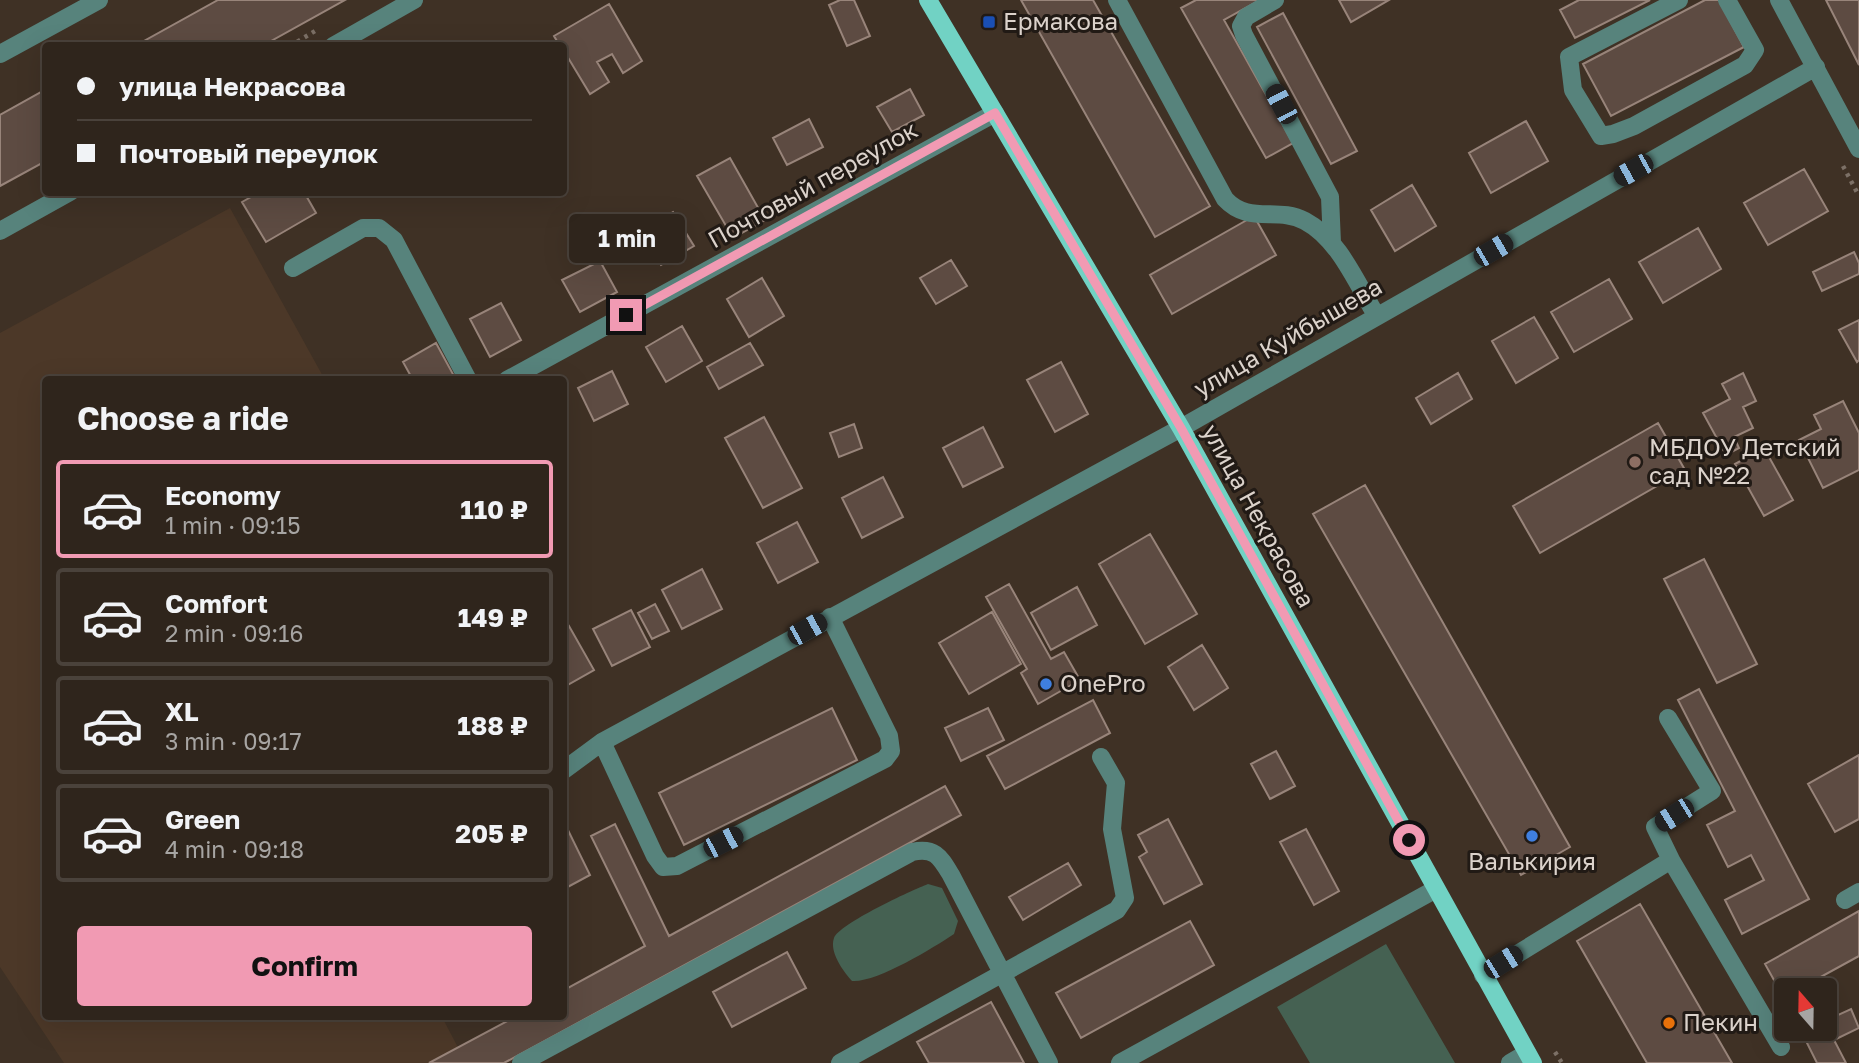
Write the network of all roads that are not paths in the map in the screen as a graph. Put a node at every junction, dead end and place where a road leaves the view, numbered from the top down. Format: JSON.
{"nodes":[{"id":1,"x":99,"y":0,"type":"edge"},
{"id":2,"x":414,"y":0,"type":"edge"},
{"id":3,"x":928,"y":0,"type":"edge"},
{"id":4,"x":1116,"y":0,"type":"edge"},
{"id":5,"x":1275,"y":0,"type":"edge"},
{"id":6,"x":1679,"y":0,"type":"edge"},
{"id":7,"x":1727,"y":0,"type":"edge"},
{"id":8,"x":1779,"y":0,"type":"edge"},
{"id":9,"x":45,"y":39,"type":"edge"},
{"id":10,"x":340,"y":42,"type":"edge"},
{"id":11,"x":0,"y":54,"type":"edge"},
{"id":12,"x":1816,"y":67,"type":"junction"},
{"id":13,"x":995,"y":113,"type":"junction"},
{"id":14,"x":1859,"y":149,"type":"edge"},
{"id":15,"x":63,"y":196,"type":"edge"},
{"id":16,"x":0,"y":231,"type":"edge"},
{"id":17,"x":1332,"y":243,"type":"junction"},
{"id":18,"x":293,"y":268,"type":"dead end"},
{"id":19,"x":1376,"y":315,"type":"junction"},
{"id":20,"x":466,"y":376,"type":"edge"},
{"id":21,"x":514,"y":376,"type":"edge"},
{"id":22,"x":1181,"y":428,"type":"junction"},
{"id":23,"x":830,"y":617,"type":"junction"},
{"id":24,"x":1668,"y":718,"type":"dead end"},
{"id":25,"x":602,"y":742,"type":"junction"},
{"id":26,"x":1101,"y":757,"type":"dead end"},
{"id":27,"x":567,"y":768,"type":"edge"},
{"id":28,"x":1671,"y":860,"type":"junction"},
{"id":29,"x":1436,"y":889,"type":"junction"},
{"id":30,"x":1003,"y":974,"type":"junction"},
{"id":31,"x":1483,"y":975,"type":"junction"},
{"id":32,"x":1781,"y":1047,"type":"dead end"},
{"id":33,"x":1530,"y":1058,"type":"edge"},
{"id":34,"x":521,"y":1063,"type":"edge"},
{"id":35,"x":840,"y":1063,"type":"edge"},
{"id":36,"x":1049,"y":1063,"type":"edge"},
{"id":37,"x":1120,"y":1063,"type":"edge"},
{"id":38,"x":1510,"y":1063,"type":"edge"}],
"edges":[{"from":1,"to":9,"type":"street"},
{"from":2,"to":10,"type":"street"},
{"from":3,"to":13,"type":"main road","name":"улица Некрасова"},
{"from":4,"to":17,"type":"street"},
{"from":5,"to":17,"type":"street"},
{"from":6,"to":7,"type":"street"},
{"from":8,"to":12,"type":"street"},
{"from":9,"to":11,"type":"street"},
{"from":12,"to":14,"type":"street"},
{"from":12,"to":19,"type":"street","name":"улица Куйбышева"},
{"from":13,"to":21,"type":"street","name":"Почтовый переулок"},
{"from":13,"to":22,"type":"main road","name":"улица Некрасова"},
{"from":15,"to":16,"type":"street"},
{"from":17,"to":19,"type":"street"},
{"from":18,"to":20,"type":"street"},
{"from":19,"to":22,"type":"street","name":"улица Куйбышева"},
{"from":22,"to":23,"type":"street","name":"улица Куйбышева"},
{"from":22,"to":29,"type":"main road","name":"улица Некрасова"},
{"from":23,"to":25,"type":"street","name":"улица Куйбышева"},
{"from":23,"to":25,"type":"street"},
{"from":24,"to":28,"type":"street"},
{"from":25,"to":27,"type":"street","name":"улица Куйбышева"},
{"from":26,"to":30,"type":"street"},
{"from":28,"to":31,"type":"street"},
{"from":28,"to":32,"type":"street"},
{"from":29,"to":31,"type":"main road","name":"улица Некрасова"},
{"from":29,"to":37,"type":"street"},
{"from":30,"to":34,"type":"street"},
{"from":30,"to":35,"type":"street"},
{"from":30,"to":36,"type":"street"},
{"from":31,"to":33,"type":"main road","name":"улица Некрасова"},
{"from":33,"to":38,"type":"street"}]}
